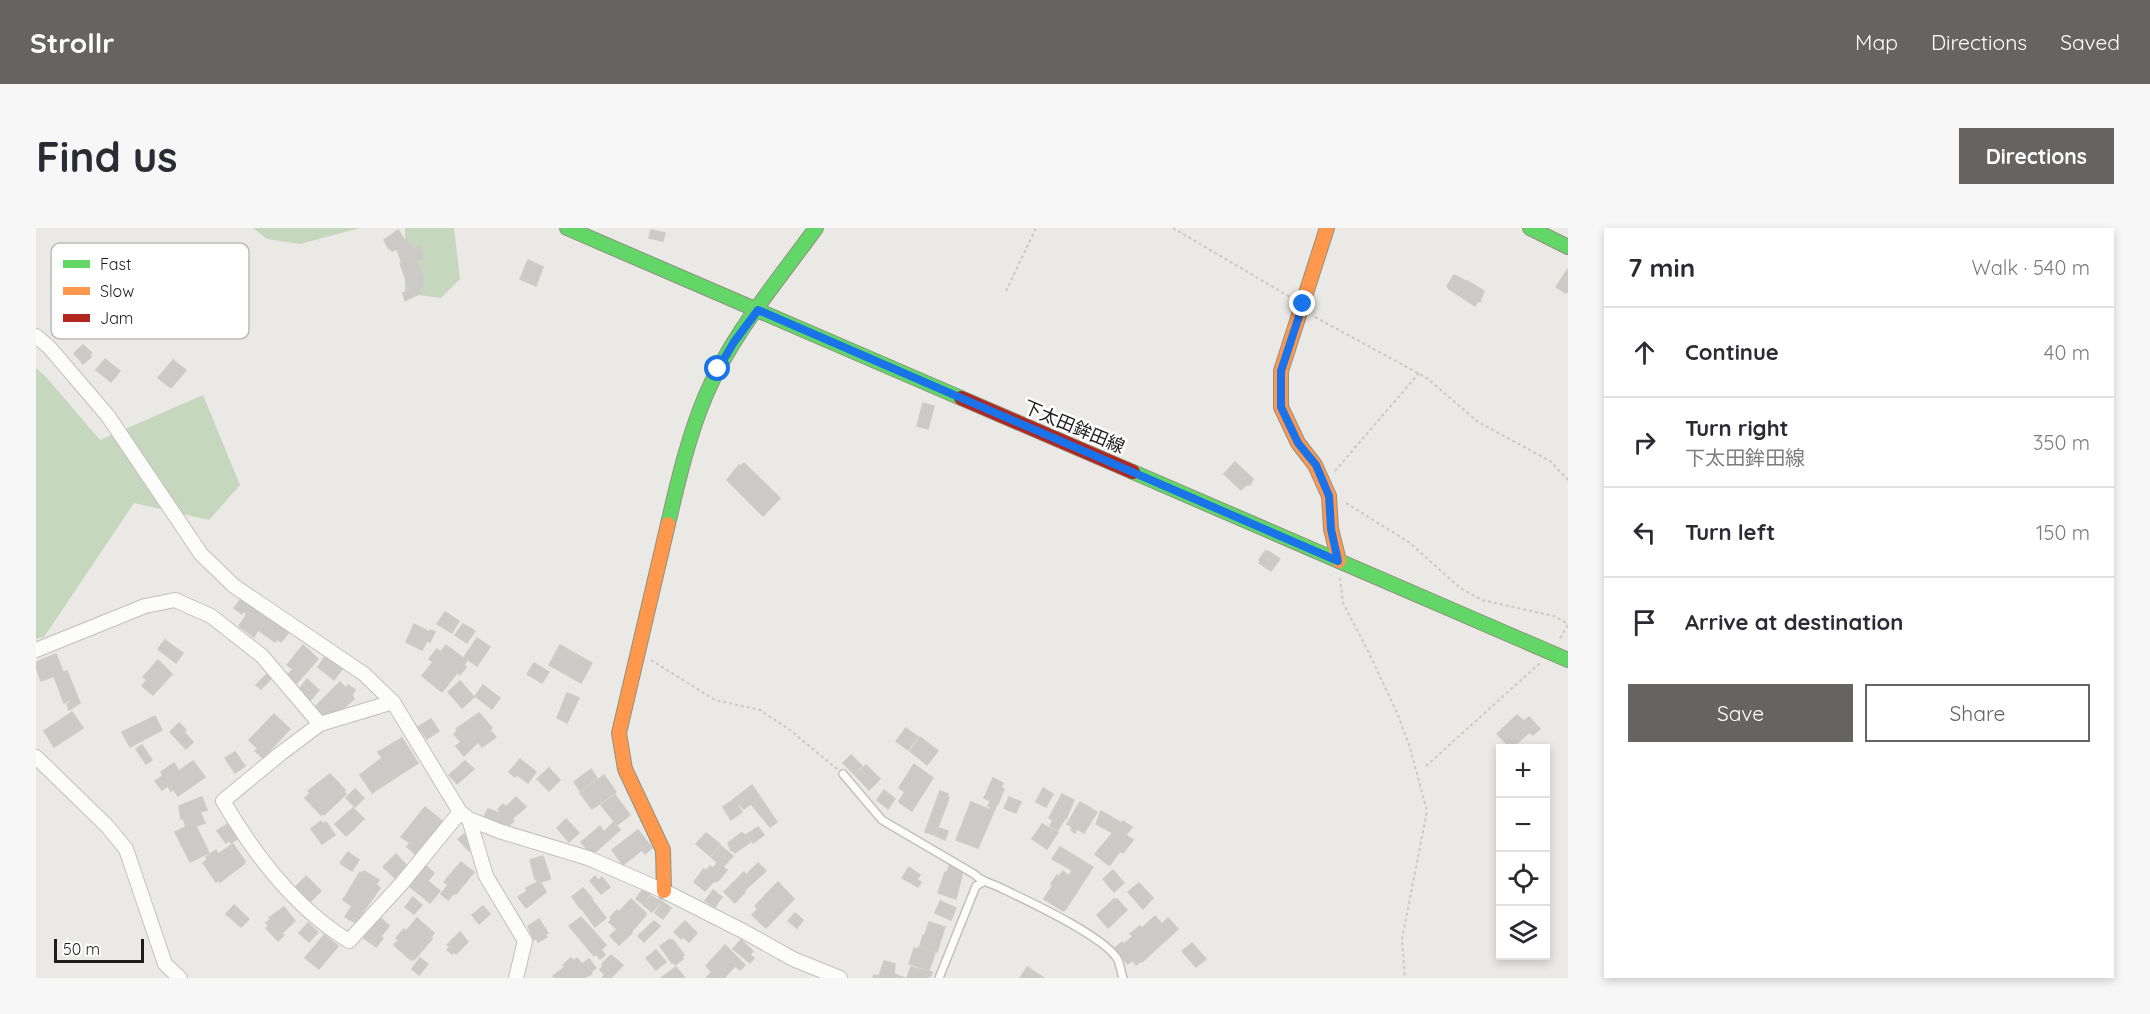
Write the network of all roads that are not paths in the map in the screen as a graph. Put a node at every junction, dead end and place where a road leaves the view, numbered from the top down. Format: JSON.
{"nodes":[{"id":1,"x":567,"y":228,"type":"edge"},
{"id":2,"x":816,"y":228,"type":"edge"},
{"id":3,"x":1327,"y":228,"type":"edge"},
{"id":4,"x":1530,"y":228,"type":"edge"},
{"id":5,"x":1568,"y":247,"type":"edge"},
{"id":6,"x":758,"y":310,"type":"junction"},
{"id":7,"x":36,"y":336,"type":"edge"},
{"id":8,"x":1338,"y":561,"type":"junction"},
{"id":9,"x":36,"y":650,"type":"edge"},
{"id":10,"x":1568,"y":660,"type":"edge"},
{"id":11,"x":393,"y":702,"type":"junction"},
{"id":12,"x":320,"y":724,"type":"junction"},
{"id":13,"x":36,"y":757,"type":"edge"},
{"id":14,"x":843,"y":774,"type":"road end"},
{"id":15,"x":465,"y":815,"type":"junction"},
{"id":16,"x":983,"y":882,"type":"junction"},
{"id":17,"x":664,"y":891,"type":"junction"},
{"id":18,"x":180,"y":978,"type":"edge"},
{"id":19,"x":516,"y":978,"type":"edge"},
{"id":20,"x":840,"y":978,"type":"edge"},
{"id":21,"x":939,"y":978,"type":"edge"},
{"id":22,"x":1123,"y":978,"type":"edge"}],
"edges":[{"from":1,"to":6,"type":"street","name":"下太田鉾田線"},
{"from":2,"to":6,"type":"street"},
{"from":3,"to":8,"type":"street"},
{"from":4,"to":5,"type":"street"},
{"from":6,"to":8,"type":"street","name":"下太田鉾田線"},
{"from":6,"to":17,"type":"street"},
{"from":7,"to":11,"type":"street"},
{"from":8,"to":10,"type":"street","name":"下太田鉾田線"},
{"from":9,"to":12,"type":"street"},
{"from":11,"to":12,"type":"street"},
{"from":11,"to":15,"type":"street"},
{"from":12,"to":15,"type":"street"},
{"from":13,"to":18,"type":"street"},
{"from":14,"to":16,"type":"lane"},
{"from":15,"to":17,"type":"street"},
{"from":15,"to":19,"type":"street"},
{"from":16,"to":21,"type":"lane"},
{"from":16,"to":22,"type":"lane"},
{"from":17,"to":20,"type":"street"}]}
